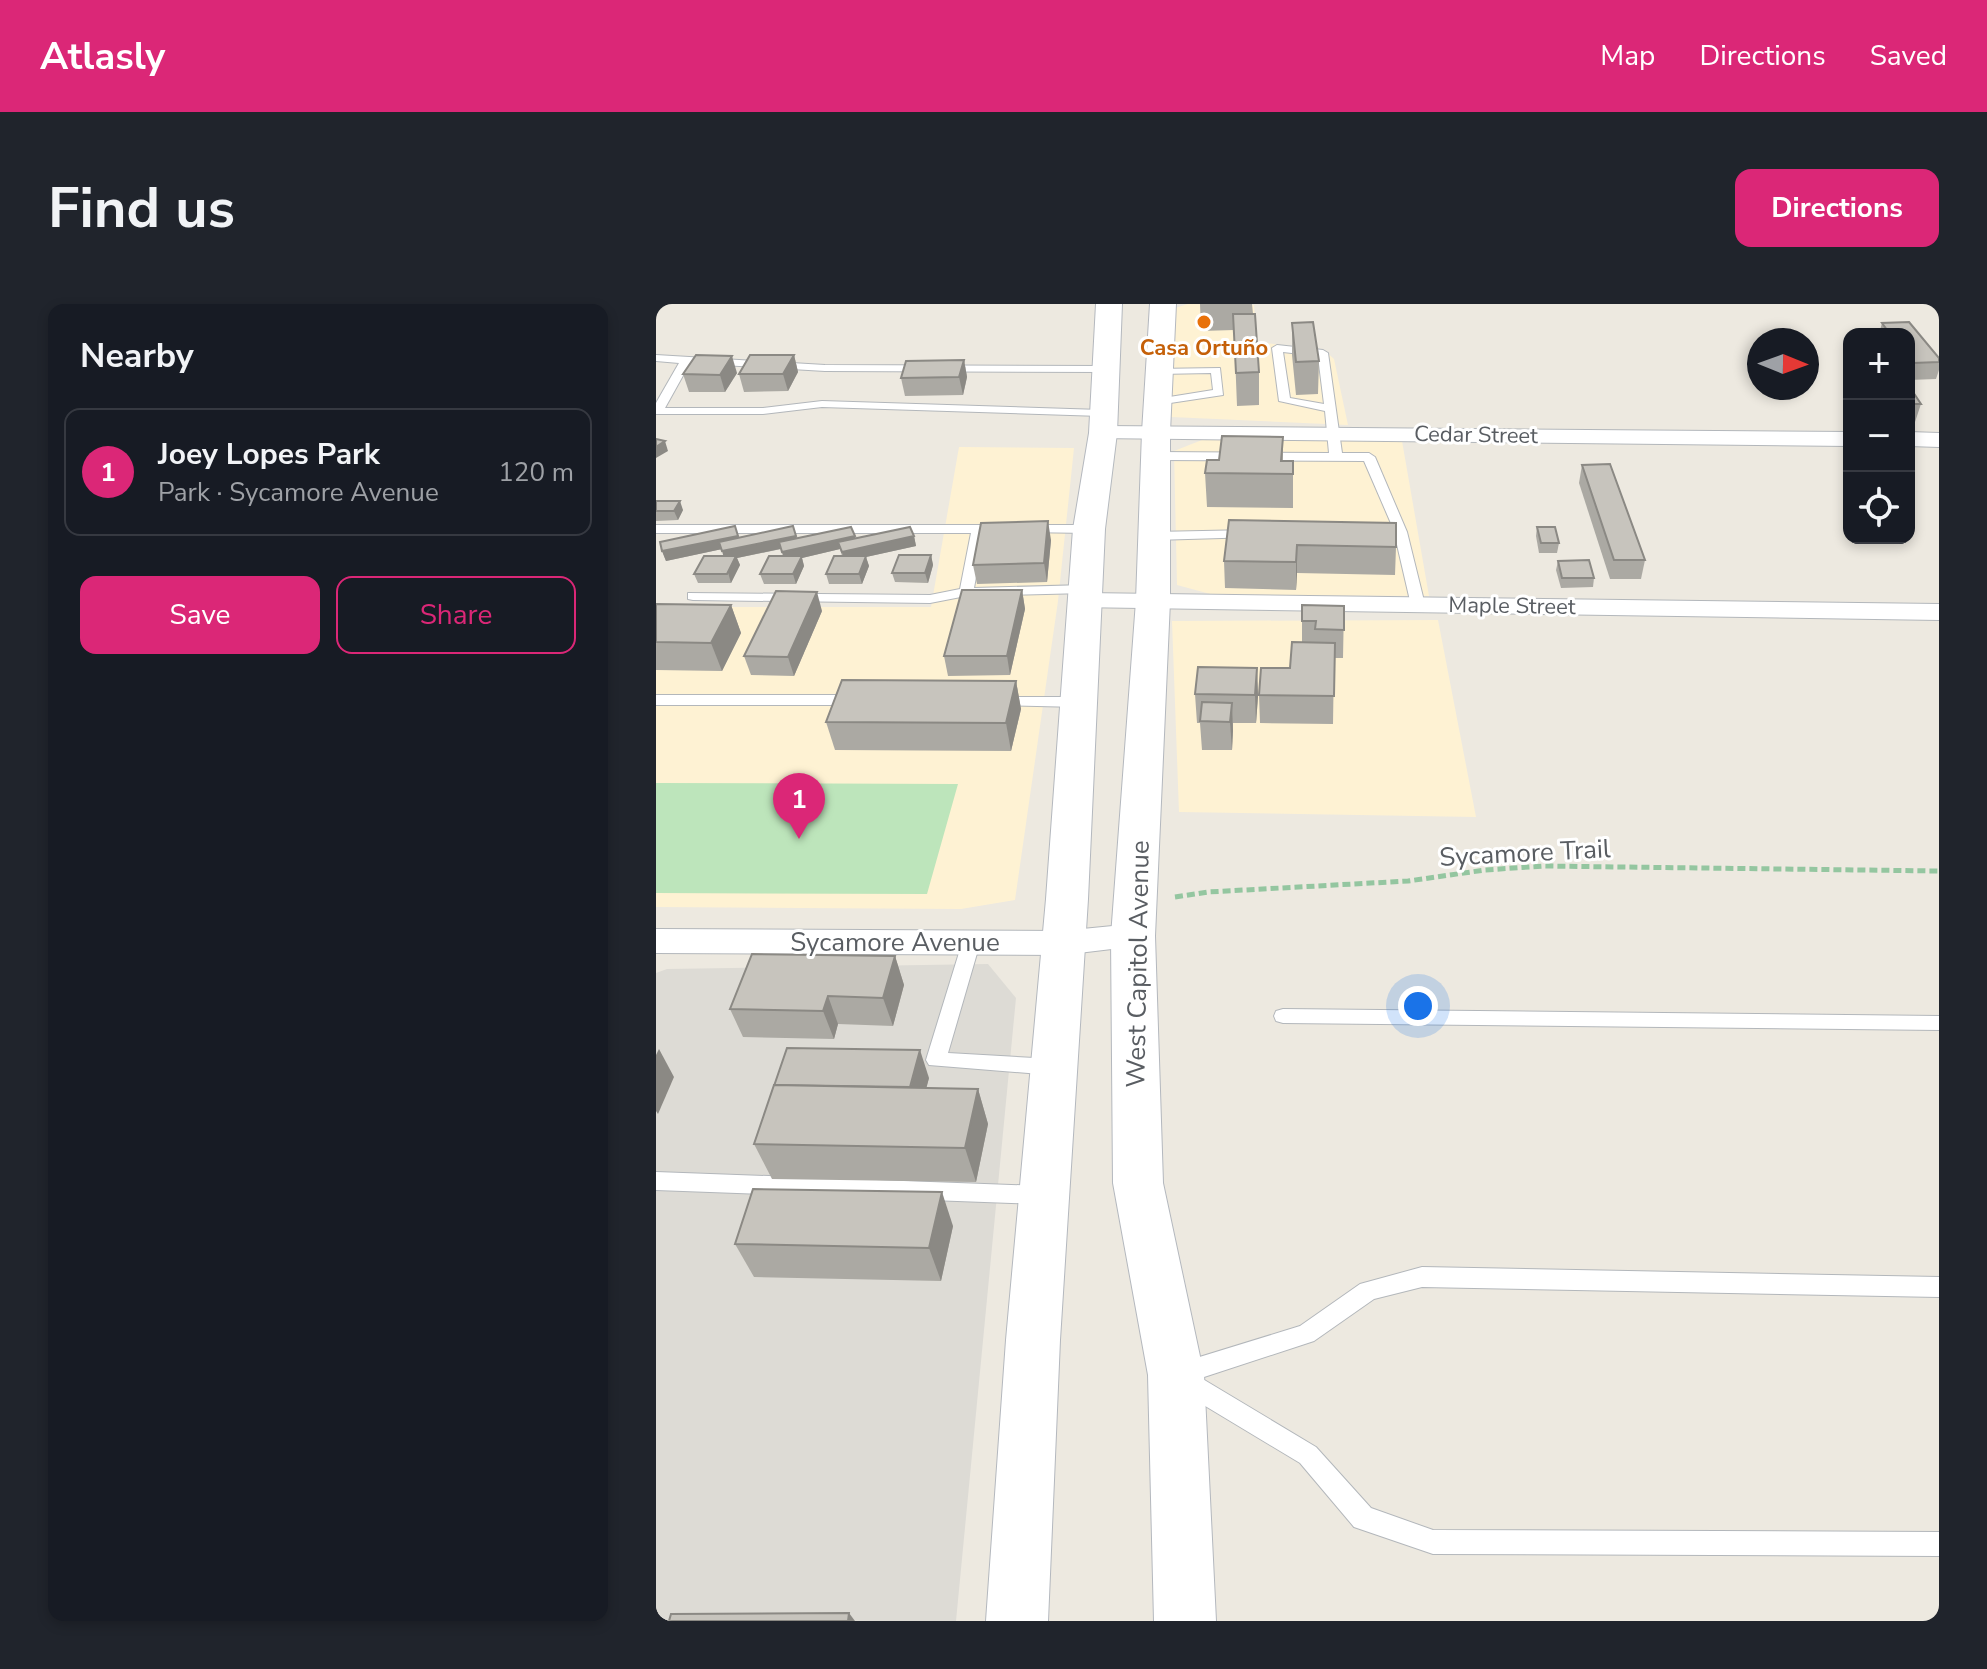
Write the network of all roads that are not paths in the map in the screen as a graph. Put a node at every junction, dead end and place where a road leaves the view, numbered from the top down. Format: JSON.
{"nodes":[{"id":1,"x":1109,"y":304,"type":"edge"},
{"id":2,"x":1163,"y":304,"type":"edge"},
{"id":3,"x":656,"y":358,"type":"edge"},
{"id":4,"x":687,"y":359,"type":"junction"},
{"id":5,"x":1105,"y":369,"type":"junction"},
{"id":6,"x":1159,"y":371,"type":"junction"},
{"id":7,"x":1157,"y":402,"type":"junction"},
{"id":8,"x":1329,"y":408,"type":"junction"},
{"id":9,"x":656,"y":411,"type":"edge"},
{"id":10,"x":1102,"y":423,"type":"junction"},
{"id":11,"x":1333,"y":433,"type":"junction"},
{"id":12,"x":1843,"y":439,"type":"edge"},
{"id":13,"x":1915,"y":439,"type":"edge"},
{"id":14,"x":1939,"y":440,"type":"edge"},
{"id":15,"x":1156,"y":444,"type":"junction"},
{"id":16,"x":1336,"y":457,"type":"junction"},
{"id":17,"x":656,"y":529,"type":"edge"},
{"id":18,"x":978,"y":529,"type":"junction"},
{"id":19,"x":1089,"y":529,"type":"junction"},
{"id":20,"x":1401,"y":532,"type":"junction"},
{"id":21,"x":1356,"y":533,"type":"edge"},
{"id":22,"x":1265,"y":534,"type":"edge"},
{"id":23,"x":1154,"y":536,"type":"junction"},
{"id":24,"x":966,"y":592,"type":"junction"},
{"id":25,"x":1086,"y":595,"type":"junction"},
{"id":26,"x":693,"y":596,"type":"dead end"},
{"id":27,"x":1153,"y":601,"type":"junction"},
{"id":28,"x":1418,"y":605,"type":"junction"},
{"id":29,"x":1939,"y":612,"type":"edge"},
{"id":30,"x":656,"y":700,"type":"edge"},
{"id":31,"x":875,"y":701,"type":"edge"},
{"id":32,"x":986,"y":701,"type":"edge"},
{"id":33,"x":1079,"y":702,"type":"junction"},
{"id":34,"x":1135,"y":920,"type":"junction"},
{"id":35,"x":656,"y":941,"type":"edge"},
{"id":36,"x":971,"y":943,"type":"junction"},
{"id":37,"x":1062,"y":943,"type":"junction"},
{"id":38,"x":1283,"y":1016,"type":"dead end"},
{"id":39,"x":1939,"y":1023,"type":"edge"},
{"id":40,"x":1053,"y":1067,"type":"junction"},
{"id":41,"x":656,"y":1181,"type":"edge"},
{"id":42,"x":1043,"y":1196,"type":"junction"},
{"id":43,"x":1939,"y":1287,"type":"edge"},
{"id":44,"x":1176,"y":1375,"type":"junction"},
{"id":45,"x":1939,"y":1544,"type":"edge"},
{"id":46,"x":1017,"y":1621,"type":"edge"},
{"id":47,"x":1185,"y":1621,"type":"edge"}],
"edges":[{"from":1,"to":5,"type":"main road"},
{"from":2,"to":6,"type":"main road","name":"West Capitol Avenue"},
{"from":3,"to":4,"type":"lane"},
{"from":4,"to":5,"type":"lane"},
{"from":4,"to":9,"type":"lane"},
{"from":5,"to":10,"type":"main road"},
{"from":6,"to":7,"type":"main road","name":"West Capitol Avenue"},
{"from":6,"to":7,"type":"lane"},
{"from":7,"to":15,"type":"main road","name":"West Capitol Avenue"},
{"from":8,"to":8,"type":"lane"},
{"from":8,"to":11,"type":"lane"},
{"from":9,"to":10,"type":"lane"},
{"from":10,"to":15,"type":"street","name":"Cedar Street"},
{"from":10,"to":19,"type":"main road"},
{"from":11,"to":12,"type":"street","name":"Cedar Street"},
{"from":11,"to":15,"type":"street","name":"Cedar Street"},
{"from":11,"to":16,"type":"lane"},
{"from":13,"to":14,"type":"street"},
{"from":15,"to":16,"type":"lane"},
{"from":15,"to":23,"type":"main road","name":"West Capitol Avenue"},
{"from":16,"to":20,"type":"lane"},
{"from":17,"to":18,"type":"lane"},
{"from":18,"to":19,"type":"lane"},
{"from":18,"to":24,"type":"lane"},
{"from":19,"to":25,"type":"main road"},
{"from":20,"to":21,"type":"lane"},
{"from":20,"to":28,"type":"lane"},
{"from":22,"to":23,"type":"lane"},
{"from":23,"to":27,"type":"main road","name":"West Capitol Avenue"},
{"from":24,"to":25,"type":"lane"},
{"from":24,"to":26,"type":"lane"},
{"from":25,"to":27,"type":"street","name":"Maple Street"},
{"from":25,"to":33,"type":"main road"},
{"from":27,"to":28,"type":"street","name":"Maple Street"},
{"from":27,"to":34,"type":"main road","name":"West Capitol Avenue"},
{"from":28,"to":29,"type":"street","name":"Maple Street"},
{"from":30,"to":31,"type":"lane"},
{"from":32,"to":33,"type":"lane"},
{"from":33,"to":37,"type":"main road"},
{"from":34,"to":37,"type":"street","name":"Sycamore Avenue"},
{"from":34,"to":44,"type":"main road","name":"West Capitol Avenue"},
{"from":35,"to":36,"type":"street","name":"Sycamore Avenue"},
{"from":36,"to":37,"type":"street","name":"Sycamore Avenue"},
{"from":36,"to":40,"type":"lane"},
{"from":37,"to":40,"type":"main road"},
{"from":38,"to":39,"type":"lane"},
{"from":40,"to":42,"type":"main road"},
{"from":41,"to":42,"type":"lane"},
{"from":42,"to":46,"type":"main road"},
{"from":43,"to":44,"type":"lane"},
{"from":44,"to":45,"type":"lane"},
{"from":44,"to":47,"type":"main road","name":"West Capitol Avenue"}]}
